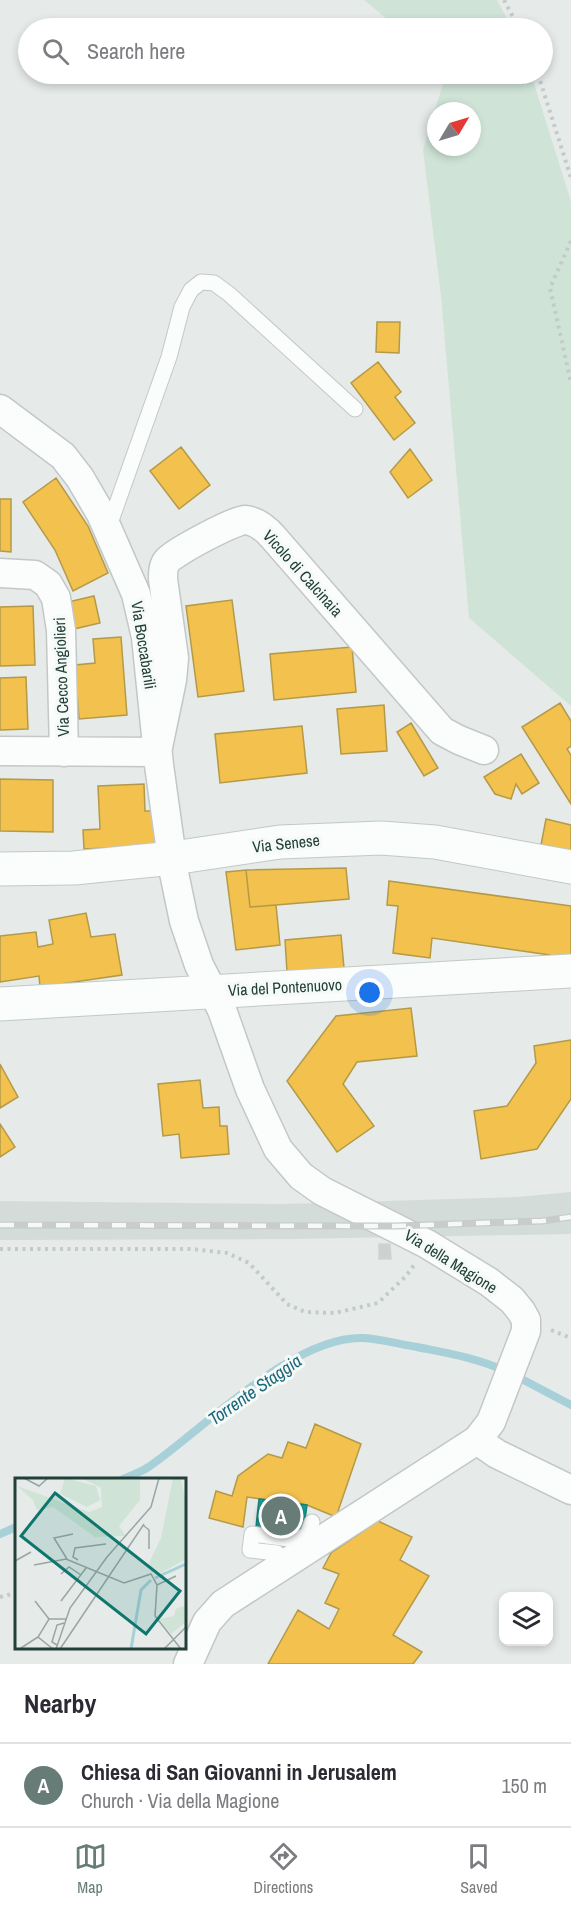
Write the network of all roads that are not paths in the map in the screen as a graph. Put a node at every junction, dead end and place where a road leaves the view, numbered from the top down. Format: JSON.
{"nodes":[{"id":1,"x":0,"y":409,"type":"edge"},
{"id":2,"x":354,"y":409,"type":"dead end"},
{"id":3,"x":108,"y":530,"type":"junction"},
{"id":4,"x":0,"y":573,"type":"edge"},
{"id":5,"x":484,"y":750,"type":"dead end"},
{"id":6,"x":0,"y":751,"type":"edge"},
{"id":7,"x":64,"y":752,"type":"junction"},
{"id":8,"x":157,"y":752,"type":"junction"},
{"id":9,"x":173,"y":858,"type":"junction"},
{"id":10,"x":571,"y":867,"type":"edge"},
{"id":11,"x":0,"y":869,"type":"edge"},
{"id":12,"x":571,"y":971,"type":"edge"},
{"id":13,"x":212,"y":991,"type":"junction"},
{"id":14,"x":0,"y":1005,"type":"edge"},
{"id":15,"x":484,"y":1431,"type":"junction"},
{"id":16,"x":571,"y":1490,"type":"edge"},
{"id":17,"x":312,"y":1522,"type":"dead end"},
{"id":18,"x":277,"y":1568,"type":"junction"},
{"id":19,"x":188,"y":1664,"type":"edge"}],
"edges":[{"from":1,"to":3,"type":"street","name":"Via Boccabarili"},
{"from":2,"to":3,"type":"lane"},
{"from":3,"to":8,"type":"street","name":"Via Boccabarili"},
{"from":4,"to":7,"type":"street","name":"Via Cecco Angiolieri"},
{"from":5,"to":8,"type":"street","name":"Vicolo di Calcinaia"},
{"from":6,"to":7,"type":"street"},
{"from":7,"to":8,"type":"street"},
{"from":8,"to":9,"type":"street","name":"Via Boccabarili"},
{"from":9,"to":10,"type":"main road","name":"Via Senese"},
{"from":9,"to":11,"type":"main road","name":"Via Senese"},
{"from":9,"to":13,"type":"street","name":"Via della Magione"},
{"from":12,"to":13,"type":"main road","name":"Via del Pontenuovo"},
{"from":13,"to":14,"type":"main road","name":"Via del Pontenuovo"},
{"from":13,"to":15,"type":"street","name":"Via della Magione"},
{"from":15,"to":16,"type":"street"},
{"from":15,"to":18,"type":"street"},
{"from":17,"to":18,"type":"lane"},
{"from":18,"to":19,"type":"street"}]}
